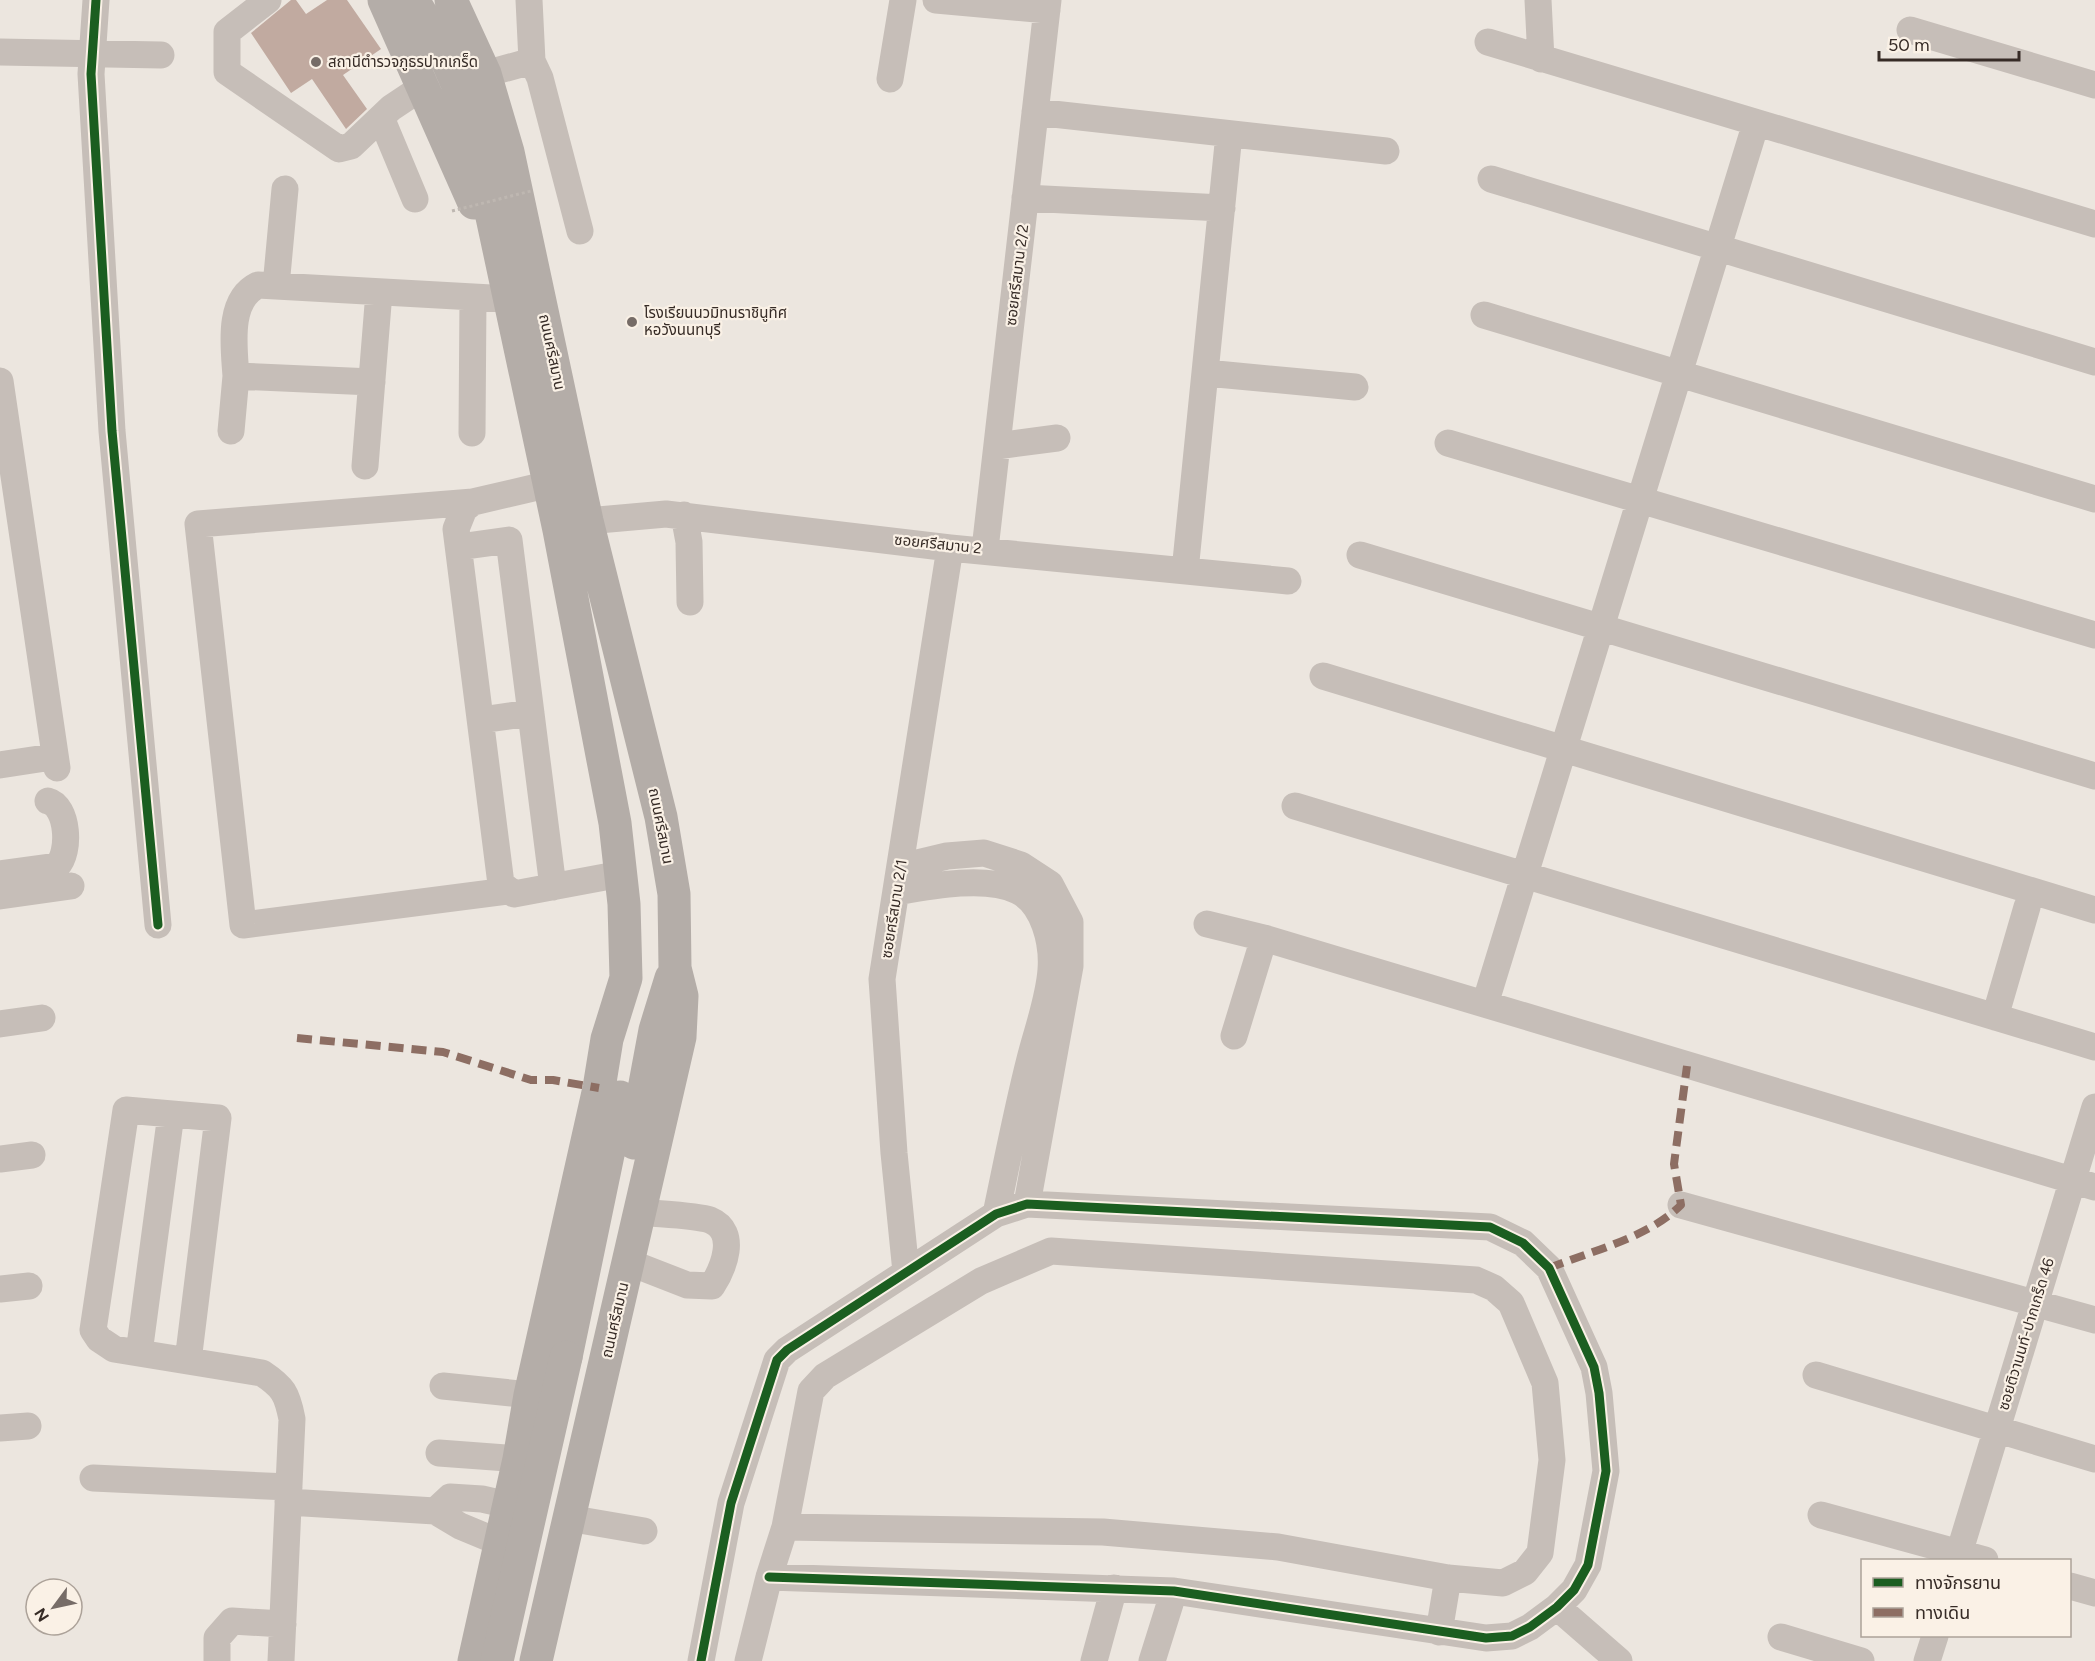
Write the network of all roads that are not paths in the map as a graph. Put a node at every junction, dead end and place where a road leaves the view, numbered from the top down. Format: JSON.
{"nodes":[{"id":1,"x":96,"y":0,"type":"edge"},
{"id":2,"x":268,"y":0,"type":"edge"},
{"id":3,"x":384,"y":0,"type":"edge"},
{"id":4,"x":413,"y":0,"type":"edge"},
{"id":5,"x":451,"y":0,"type":"edge"},
{"id":6,"x":469,"y":0,"type":"edge"},
{"id":7,"x":529,"y":0,"type":"edge"},
{"id":8,"x":903,"y":0,"type":"edge"},
{"id":9,"x":936,"y":0,"type":"edge"},
{"id":10,"x":1538,"y":0,"type":"edge"},
{"id":11,"x":1047,"y":5,"type":"edge"},
{"id":12,"x":1910,"y":30,"type":"dead end"},
{"id":13,"x":1488,"y":42,"type":"dead end"},
{"id":14,"x":0,"y":52,"type":"edge"},
{"id":15,"x":92,"y":55,"type":"junction"},
{"id":16,"x":161,"y":55,"type":"dead end"},
{"id":17,"x":1541,"y":58,"type":"junction"},
{"id":18,"x":532,"y":61,"type":"junction"},
{"id":19,"x":480,"y":62,"type":"junction"},
{"id":20,"x":890,"y":80,"type":"dead end"},
{"id":21,"x":2095,"y":85,"type":"edge"},
{"id":22,"x":424,"y":86,"type":"junction"},
{"id":23,"x":1035,"y":112,"type":"junction"},
{"id":24,"x":382,"y":120,"type":"junction"},
{"id":25,"x":1756,"y":123,"type":"junction"},
{"id":26,"x":1228,"y":134,"type":"junction"},
{"id":27,"x":1386,"y":151,"type":"dead end"},
{"id":28,"x":1491,"y":179,"type":"dead end"},
{"id":29,"x":285,"y":189,"type":"dead end"},
{"id":30,"x":1025,"y":198,"type":"junction"},
{"id":31,"x":415,"y":199,"type":"dead end"},
{"id":32,"x":1222,"y":208,"type":"junction"},
{"id":33,"x":2095,"y":224,"type":"edge"},
{"id":34,"x":579,"y":231,"type":"dead end"},
{"id":35,"x":1718,"y":248,"type":"junction"},
{"id":36,"x":506,"y":284,"type":"junction"},
{"id":37,"x":276,"y":286,"type":"junction"},
{"id":38,"x":379,"y":292,"type":"junction"},
{"id":39,"x":473,"y":297,"type":"junction"},
{"id":40,"x":1484,"y":315,"type":"dead end"},
{"id":41,"x":2095,"y":362,"type":"edge"},
{"id":42,"x":1206,"y":373,"type":"junction"},
{"id":43,"x":1679,"y":374,"type":"junction"},
{"id":44,"x":236,"y":375,"type":"junction"},
{"id":45,"x":0,"y":381,"type":"edge"},
{"id":46,"x":372,"y":382,"type":"junction"},
{"id":47,"x":1355,"y":387,"type":"dead end"},
{"id":48,"x":231,"y":431,"type":"dead end"},
{"id":49,"x":472,"y":433,"type":"dead end"},
{"id":50,"x":1057,"y":438,"type":"dead end"},
{"id":51,"x":1448,"y":443,"type":"dead end"},
{"id":52,"x":997,"y":446,"type":"junction"},
{"id":53,"x":365,"y":465,"type":"dead end"},
{"id":54,"x":550,"y":484,"type":"junction"},
{"id":55,"x":2095,"y":499,"type":"edge"},
{"id":56,"x":1640,"y":500,"type":"junction"},
{"id":57,"x":473,"y":502,"type":"junction"},
{"id":58,"x":684,"y":516,"type":"junction"},
{"id":59,"x":587,"y":521,"type":"junction"},
{"id":60,"x":11,"y":537,"type":"edge"},
{"id":61,"x":459,"y":547,"type":"junction"},
{"id":62,"x":950,"y":548,"type":"junction"},
{"id":63,"x":985,"y":549,"type":"junction"},
{"id":64,"x":1360,"y":555,"type":"dead end"},
{"id":65,"x":1185,"y":571,"type":"junction"},
{"id":66,"x":1288,"y":581,"type":"dead end"},
{"id":67,"x":690,"y":602,"type":"dead end"},
{"id":68,"x":1601,"y":628,"type":"junction"},
{"id":69,"x":2095,"y":635,"type":"edge"},
{"id":70,"x":1323,"y":676,"type":"dead end"},
{"id":71,"x":531,"y":713,"type":"junction"},
{"id":72,"x":481,"y":720,"type":"junction"},
{"id":73,"x":1563,"y":749,"type":"junction"},
{"id":74,"x":0,"y":765,"type":"edge"},
{"id":75,"x":2095,"y":776,"type":"edge"},
{"id":76,"x":48,"y":801,"type":"dead end"},
{"id":77,"x":1295,"y":806,"type":"dead end"},
{"id":78,"x":0,"y":874,"type":"edge"},
{"id":79,"x":621,"y":874,"type":"junction"},
{"id":80,"x":1525,"y":874,"type":"junction"},
{"id":81,"x":899,"y":879,"type":"junction"},
{"id":82,"x":71,"y":886,"type":"dead end"},
{"id":83,"x":553,"y":887,"type":"junction"},
{"id":84,"x":507,"y":891,"type":"junction"},
{"id":85,"x":0,"y":896,"type":"edge"},
{"id":86,"x":2026,"y":907,"type":"dead end"},
{"id":87,"x":2095,"y":910,"type":"edge"},
{"id":88,"x":1207,"y":924,"type":"dead end"},
{"id":89,"x":158,"y":926,"type":"dead end"},
{"id":90,"x":1264,"y":938,"type":"junction"},
{"id":91,"x":675,"y":968,"type":"junction"},
{"id":92,"x":626,"y":978,"type":"junction"},
{"id":93,"x":1055,"y":995,"type":"junction"},
{"id":94,"x":1485,"y":1004,"type":"junction"},
{"id":95,"x":1995,"y":1017,"type":"junction"},
{"id":96,"x":42,"y":1018,"type":"dead end"},
{"id":97,"x":0,"y":1024,"type":"edge"},
{"id":98,"x":1233,"y":1036,"type":"dead end"},
{"id":99,"x":2095,"y":1047,"type":"edge"},
{"id":100,"x":2095,"y":1107,"type":"edge"},
{"id":101,"x":171,"y":1114,"type":"junction"},
{"id":102,"x":33,"y":1155,"type":"dead end"},
{"id":103,"x":0,"y":1159,"type":"edge"},
{"id":104,"x":2084,"y":1183,"type":"edge"},
{"id":105,"x":1026,"y":1204,"type":"junction"},
{"id":106,"x":1681,"y":1205,"type":"dead end"},
{"id":107,"x":640,"y":1212,"type":"junction"},
{"id":108,"x":996,"y":1214,"type":"junction"},
{"id":109,"x":628,"y":1262,"type":"junction"},
{"id":110,"x":906,"y":1272,"type":"junction"},
{"id":111,"x":28,"y":1286,"type":"dead end"},
{"id":112,"x":0,"y":1289,"type":"edge"},
{"id":113,"x":2036,"y":1302,"type":"junction"},
{"id":114,"x":2095,"y":1320,"type":"edge"},
{"id":115,"x":139,"y":1353,"type":"junction"},
{"id":116,"x":577,"y":1359,"type":"junction"},
{"id":117,"x":188,"y":1361,"type":"junction"},
{"id":118,"x":1816,"y":1375,"type":"dead end"},
{"id":119,"x":443,"y":1386,"type":"dead end"},
{"id":120,"x":530,"y":1395,"type":"junction"},
{"id":121,"x":28,"y":1426,"type":"dead end"},
{"id":122,"x":0,"y":1428,"type":"edge"},
{"id":123,"x":1997,"y":1430,"type":"junction"},
{"id":124,"x":439,"y":1453,"type":"dead end"},
{"id":125,"x":519,"y":1459,"type":"junction"},
{"id":126,"x":2095,"y":1459,"type":"edge"},
{"id":127,"x":93,"y":1478,"type":"dead end"},
{"id":128,"x":289,"y":1494,"type":"junction"},
{"id":129,"x":509,"y":1505,"type":"junction"},
{"id":130,"x":435,"y":1511,"type":"junction"},
{"id":131,"x":1821,"y":1515,"type":"dead end"},
{"id":132,"x":568,"y":1518,"type":"junction"},
{"id":133,"x":785,"y":1527,"type":"junction"},
{"id":134,"x":644,"y":1531,"type":"dead end"},
{"id":135,"x":501,"y":1543,"type":"junction"},
{"id":136,"x":1958,"y":1557,"type":"edge"},
{"id":137,"x":1976,"y":1559,"type":"edge"},
{"id":138,"x":769,"y":1577,"type":"junction"},
{"id":139,"x":1448,"y":1578,"type":"junction"},
{"id":140,"x":2071,"y":1586,"type":"edge"},
{"id":141,"x":1114,"y":1588,"type":"junction"},
{"id":142,"x":1174,"y":1591,"type":"junction"},
{"id":143,"x":2095,"y":1593,"type":"edge"},
{"id":144,"x":1557,"y":1607,"type":"junction"},
{"id":145,"x":283,"y":1624,"type":"junction"},
{"id":146,"x":484,"y":1625,"type":"junction"},
{"id":147,"x":1439,"y":1632,"type":"junction"},
{"id":148,"x":1781,"y":1637,"type":"dead end"},
{"id":149,"x":1934,"y":1637,"type":"edge"},
{"id":150,"x":538,"y":1648,"type":"edge"},
{"id":151,"x":217,"y":1661,"type":"edge"},
{"id":152,"x":281,"y":1661,"type":"edge"},
{"id":153,"x":474,"y":1661,"type":"edge"},
{"id":154,"x":497,"y":1661,"type":"edge"},
{"id":155,"x":520,"y":1661,"type":"edge"},
{"id":156,"x":701,"y":1661,"type":"edge"},
{"id":157,"x":748,"y":1661,"type":"edge"},
{"id":158,"x":1094,"y":1661,"type":"edge"},
{"id":159,"x":1152,"y":1661,"type":"edge"},
{"id":160,"x":1619,"y":1661,"type":"edge"},
{"id":161,"x":1861,"y":1661,"type":"edge"},
{"id":162,"x":1927,"y":1661,"type":"edge"}],
"edges":[{"from":1,"to":15,"type":"street"},
{"from":2,"to":24,"type":"street"},
{"from":3,"to":22,"type":"main road"},
{"from":4,"to":36,"type":"main road","name":"ถนนศรีสมาน"},
{"from":5,"to":19,"type":"main road","name":"ถนนศรีสมาน"},
{"from":6,"to":19,"type":"main road"},
{"from":7,"to":18,"type":"street"},
{"from":8,"to":20,"type":"street"},
{"from":9,"to":11,"type":"street"},
{"from":10,"to":17,"type":"street"},
{"from":11,"to":23,"type":"street","name":"ซอยศรีสมาน 2/2"},
{"from":12,"to":21,"type":"street"},
{"from":13,"to":17,"type":"street"},
{"from":14,"to":15,"type":"street"},
{"from":15,"to":16,"type":"street"},
{"from":15,"to":89,"type":"street"},
{"from":17,"to":25,"type":"street"},
{"from":18,"to":19,"type":"street"},
{"from":18,"to":34,"type":"street"},
{"from":19,"to":59,"type":"main road","name":"ถนนศรีสมาน"},
{"from":22,"to":24,"type":"street"},
{"from":22,"to":36,"type":"main road"},
{"from":23,"to":26,"type":"street"},
{"from":23,"to":30,"type":"street","name":"ซอยศรีสมาน 2/2"},
{"from":24,"to":31,"type":"street"},
{"from":25,"to":33,"type":"street"},
{"from":25,"to":35,"type":"street"},
{"from":26,"to":27,"type":"street"},
{"from":26,"to":32,"type":"street"},
{"from":28,"to":35,"type":"street"},
{"from":29,"to":37,"type":"street"},
{"from":30,"to":32,"type":"street"},
{"from":30,"to":52,"type":"street","name":"ซอยศรีสมาน 2/2"},
{"from":32,"to":42,"type":"street"},
{"from":35,"to":41,"type":"street"},
{"from":35,"to":43,"type":"street"},
{"from":36,"to":39,"type":"street"},
{"from":36,"to":54,"type":"main road","name":"ถนนศรีสมาน"},
{"from":37,"to":38,"type":"street"},
{"from":37,"to":44,"type":"street"},
{"from":38,"to":39,"type":"street"},
{"from":38,"to":46,"type":"street"},
{"from":39,"to":49,"type":"street"},
{"from":40,"to":43,"type":"street"},
{"from":42,"to":47,"type":"street"},
{"from":42,"to":65,"type":"street"},
{"from":43,"to":55,"type":"street"},
{"from":43,"to":56,"type":"street"},
{"from":44,"to":46,"type":"street"},
{"from":44,"to":48,"type":"street"},
{"from":45,"to":60,"type":"street"},
{"from":46,"to":53,"type":"street"},
{"from":50,"to":52,"type":"street"},
{"from":51,"to":56,"type":"street"},
{"from":52,"to":63,"type":"street","name":"ซอยศรีสมาน 2/2"},
{"from":54,"to":57,"type":"street"},
{"from":54,"to":79,"type":"main road","name":"ถนนศรีสมาน"},
{"from":56,"to":68,"type":"street"},
{"from":56,"to":69,"type":"street"},
{"from":57,"to":61,"type":"street"},
{"from":57,"to":84,"type":"street"},
{"from":58,"to":59,"type":"street","name":"ซอยศรีสมาน 2"},
{"from":58,"to":62,"type":"street","name":"ซอยศรีสมาน 2"},
{"from":58,"to":67,"type":"street"},
{"from":59,"to":91,"type":"main road","name":"ถนนศรีสมาน"},
{"from":60,"to":74,"type":"street"},
{"from":61,"to":71,"type":"street"},
{"from":61,"to":72,"type":"street"},
{"from":62,"to":63,"type":"street","name":"ซอยศรีสมาน 2"},
{"from":62,"to":81,"type":"street","name":"ซอยศรีสมาน 2/1"},
{"from":63,"to":65,"type":"street","name":"ซอยศรีสมาน 2"},
{"from":64,"to":68,"type":"street"},
{"from":65,"to":66,"type":"street","name":"ซอยศรีสมาน 2"},
{"from":68,"to":73,"type":"street"},
{"from":68,"to":75,"type":"street"},
{"from":70,"to":73,"type":"street"},
{"from":71,"to":72,"type":"street"},
{"from":71,"to":83,"type":"street"},
{"from":72,"to":84,"type":"street"},
{"from":73,"to":80,"type":"street"},
{"from":73,"to":87,"type":"street"},
{"from":76,"to":78,"type":"street"},
{"from":77,"to":80,"type":"street"},
{"from":79,"to":83,"type":"street"},
{"from":79,"to":92,"type":"main road","name":"ถนนศรีสมาน"},
{"from":80,"to":94,"type":"street"},
{"from":80,"to":95,"type":"street"},
{"from":81,"to":93,"type":"street"},
{"from":81,"to":110,"type":"street","name":"ซอยศรีสมาน 2/1"},
{"from":82,"to":85,"type":"street"},
{"from":83,"to":84,"type":"street"},
{"from":86,"to":95,"type":"street"},
{"from":88,"to":90,"type":"street"},
{"from":90,"to":94,"type":"street"},
{"from":90,"to":98,"type":"street"},
{"from":91,"to":107,"type":"main road","name":"ถนนศรีสมาน"},
{"from":91,"to":116,"type":"main road"},
{"from":92,"to":116,"type":"main road"},
{"from":92,"to":120,"type":"main road","name":"ถนนศรีสมาน"},
{"from":93,"to":105,"type":"street"},
{"from":93,"to":108,"type":"street"},
{"from":94,"to":104,"type":"street"},
{"from":95,"to":99,"type":"street"},
{"from":96,"to":97,"type":"street"},
{"from":100,"to":104,"type":"street","name":"ซอยติวานนท์-ปากเกร็ด 46"},
{"from":101,"to":115,"type":"street"},
{"from":101,"to":115,"type":"street"},
{"from":101,"to":117,"type":"street"},
{"from":102,"to":103,"type":"street"},
{"from":104,"to":113,"type":"street","name":"ซอยติวานนท์-ปากเกร็ด 46"},
{"from":105,"to":108,"type":"street"},
{"from":105,"to":144,"type":"street"},
{"from":106,"to":113,"type":"street"},
{"from":107,"to":109,"type":"main road","name":"ถนนศรีสมาน"},
{"from":107,"to":109,"type":"street"},
{"from":108,"to":110,"type":"street"},
{"from":109,"to":132,"type":"main road","name":"ถนนศรีสมาน"},
{"from":110,"to":156,"type":"street"},
{"from":111,"to":112,"type":"street"},
{"from":113,"to":114,"type":"street"},
{"from":113,"to":123,"type":"street","name":"ซอยติวานนท์-ปากเกร็ด 46"},
{"from":115,"to":117,"type":"street"},
{"from":116,"to":154,"type":"main road","bridge":true},
{"from":116,"to":155,"type":"main road"},
{"from":117,"to":128,"type":"street"},
{"from":118,"to":123,"type":"street"},
{"from":119,"to":120,"type":"street"},
{"from":120,"to":125,"type":"main road","name":"ถนนศรีสมาน"},
{"from":121,"to":122,"type":"street"},
{"from":123,"to":126,"type":"street"},
{"from":123,"to":136,"type":"street","name":"ซอยติวานนท์-ปากเกร็ด 46"},
{"from":124,"to":125,"type":"street"},
{"from":125,"to":129,"type":"main road","name":"ถนนศรีสมาน"},
{"from":127,"to":128,"type":"street"},
{"from":128,"to":130,"type":"street"},
{"from":128,"to":145,"type":"street"},
{"from":129,"to":130,"type":"street"},
{"from":129,"to":135,"type":"main road","name":"ถนนศรีสมาน"},
{"from":130,"to":135,"type":"street"},
{"from":131,"to":136,"type":"street"},
{"from":132,"to":134,"type":"street"},
{"from":132,"to":150,"type":"main road","name":"ถนนศรีสมาน"},
{"from":133,"to":138,"type":"street"},
{"from":133,"to":139,"type":"street"},
{"from":133,"to":139,"type":"street"},
{"from":135,"to":146,"type":"main road","name":"ถนนศรีสมาน"},
{"from":136,"to":137,"type":"street"},
{"from":138,"to":141,"type":"street"},
{"from":138,"to":157,"type":"street"},
{"from":139,"to":147,"type":"street"},
{"from":140,"to":143,"type":"street"},
{"from":141,"to":142,"type":"street"},
{"from":141,"to":158,"type":"street"},
{"from":142,"to":147,"type":"street"},
{"from":142,"to":159,"type":"street"},
{"from":144,"to":147,"type":"street"},
{"from":144,"to":160,"type":"street"},
{"from":145,"to":151,"type":"street"},
{"from":145,"to":152,"type":"street"},
{"from":146,"to":150,"type":"main road"},
{"from":146,"to":153,"type":"main road","name":"ถนนศรีสมาน"},
{"from":148,"to":161,"type":"street"},
{"from":149,"to":162,"type":"street"}]}
